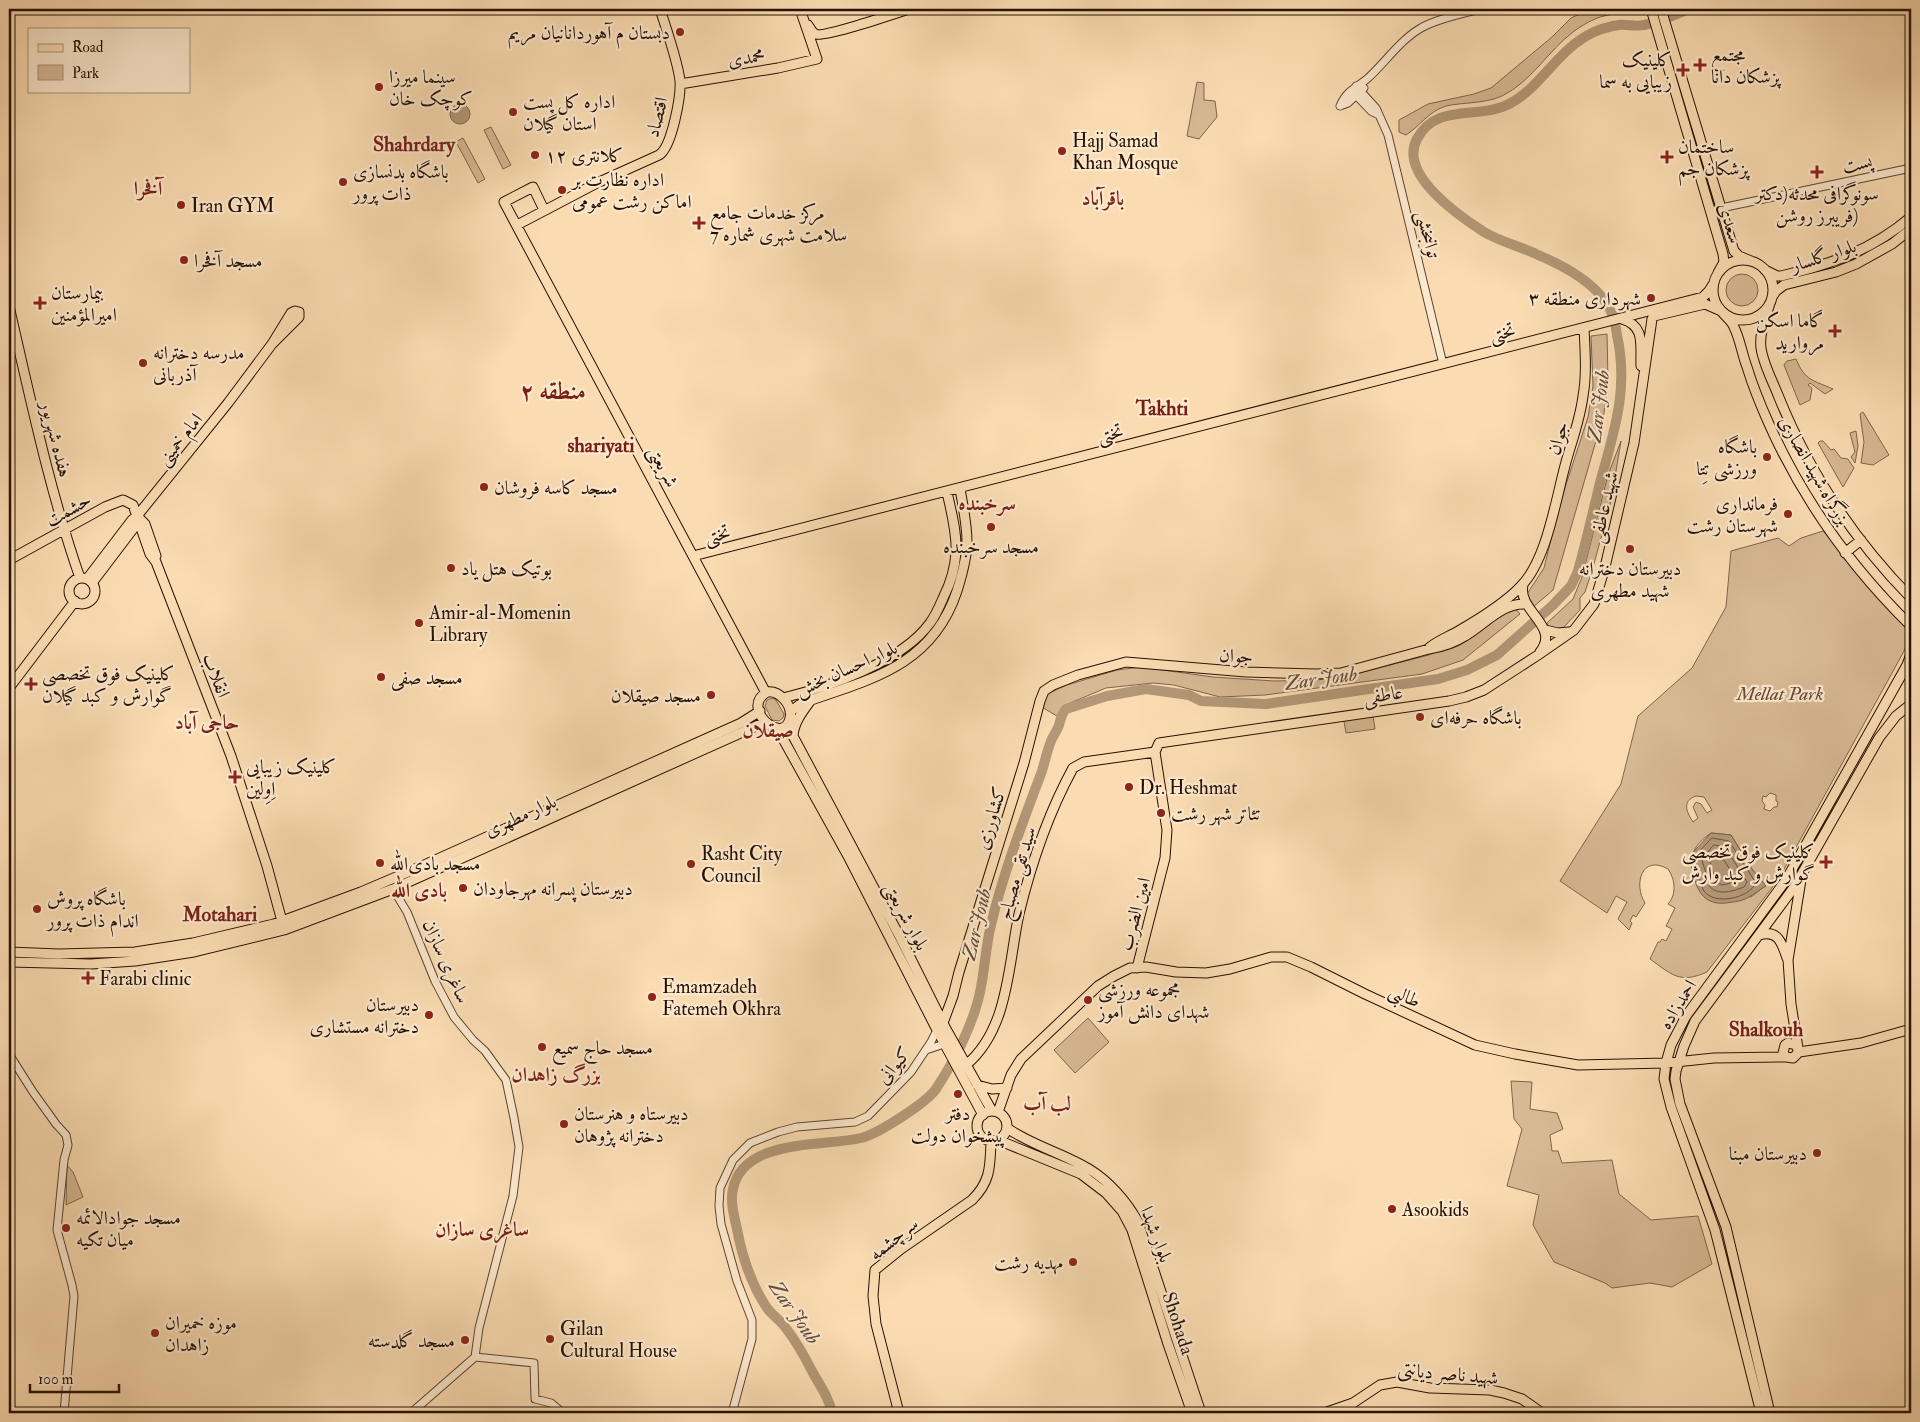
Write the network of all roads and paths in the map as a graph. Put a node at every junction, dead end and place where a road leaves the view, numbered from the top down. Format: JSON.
{"nodes":[{"id":1,"x":660,"y":9,"type":"edge"},
{"id":2,"x":909,"y":9,"type":"edge"},
{"id":3,"x":1480,"y":9,"type":"edge"},
{"id":4,"x":1651,"y":9,"type":"edge"},
{"id":5,"x":1661,"y":9,"type":"edge"},
{"id":6,"x":801,"y":11,"type":"edge"},
{"id":7,"x":837,"y":31,"type":"junction"},
{"id":8,"x":811,"y":43,"type":"junction"},
{"id":9,"x":680,"y":84,"type":"junction"},
{"id":10,"x":1911,"y":168,"type":"edge"},
{"id":11,"x":1721,"y":208,"type":"junction"},
{"id":12,"x":544,"y":210,"type":"junction"},
{"id":13,"x":1911,"y":217,"type":"edge"},
{"id":14,"x":516,"y":224,"type":"junction"},
{"id":15,"x":1911,"y":229,"type":"edge"},
{"id":16,"x":1751,"y":261,"type":"junction"},
{"id":17,"x":1764,"y":270,"type":"junction"},
{"id":18,"x":1718,"y":273,"type":"junction"},
{"id":19,"x":1714,"y":282,"type":"junction"},
{"id":20,"x":1771,"y":300,"type":"junction"},
{"id":21,"x":9,"y":306,"type":"edge"},
{"id":22,"x":1722,"y":311,"type":"junction"},
{"id":23,"x":1621,"y":318,"type":"junction"},
{"id":24,"x":297,"y":320,"type":"dead end"},
{"id":25,"x":1584,"y":328,"type":"junction"},
{"id":26,"x":1443,"y":364,"type":"junction"},
{"id":27,"x":1644,"y":384,"type":"junction"},
{"id":28,"x":960,"y":489,"type":"junction"},
{"id":29,"x":947,"y":492,"type":"junction"},
{"id":30,"x":963,"y":510,"type":"junction"},
{"id":31,"x":951,"y":514,"type":"junction"},
{"id":32,"x":138,"y":516,"type":"junction"},
{"id":33,"x":65,"y":535,"type":"junction"},
{"id":34,"x":1862,"y":540,"type":"junction"},
{"id":35,"x":1845,"y":553,"type":"junction"},
{"id":36,"x":693,"y":556,"type":"junction"},
{"id":37,"x":9,"y":560,"type":"edge"},
{"id":38,"x":86,"y":580,"type":"junction"},
{"id":39,"x":1523,"y":585,"type":"junction"},
{"id":40,"x":1911,"y":598,"type":"edge"},
{"id":41,"x":75,"y":601,"type":"junction"},
{"id":42,"x":1526,"y":604,"type":"junction"},
{"id":43,"x":1911,"y":626,"type":"edge"},
{"id":44,"x":1546,"y":630,"type":"junction"},
{"id":45,"x":1574,"y":630,"type":"junction"},
{"id":46,"x":1429,"y":649,"type":"junction"},
{"id":47,"x":1911,"y":654,"type":"edge"},
{"id":48,"x":1538,"y":655,"type":"junction"},
{"id":49,"x":9,"y":688,"type":"edge"},
{"id":50,"x":1044,"y":691,"type":"joint"},
{"id":51,"x":766,"y":693,"type":"junction"},
{"id":52,"x":783,"y":698,"type":"junction"},
{"id":53,"x":811,"y":700,"type":"junction"},
{"id":54,"x":1911,"y":704,"type":"edge"},
{"id":55,"x":760,"y":711,"type":"junction"},
{"id":56,"x":790,"y":712,"type":"junction"},
{"id":57,"x":765,"y":722,"type":"junction"},
{"id":58,"x":777,"y":728,"type":"junction"},
{"id":59,"x":1870,"y":732,"type":"junction"},
{"id":60,"x":1879,"y":738,"type":"junction"},
{"id":61,"x":795,"y":739,"type":"junction"},
{"id":62,"x":787,"y":746,"type":"junction"},
{"id":63,"x":1155,"y":752,"type":"junction"},
{"id":64,"x":1801,"y":875,"type":"junction"},
{"id":65,"x":396,"y":885,"type":"junction"},
{"id":66,"x":283,"y":925,"type":"junction"},
{"id":67,"x":1759,"y":935,"type":"junction"},
{"id":68,"x":9,"y":952,"type":"edge"},
{"id":69,"x":87,"y":954,"type":"junction"},
{"id":70,"x":1788,"y":960,"type":"junction"},
{"id":71,"x":9,"y":962,"type":"edge"},
{"id":72,"x":91,"y":964,"type":"junction"},
{"id":73,"x":1137,"y":968,"type":"junction"},
{"id":74,"x":1718,"y":971,"type":"junction"},
{"id":75,"x":1726,"y":978,"type":"junction"},
{"id":76,"x":942,"y":1027,"type":"junction"},
{"id":77,"x":1794,"y":1029,"type":"junction"},
{"id":78,"x":1911,"y":1029,"type":"edge"},
{"id":79,"x":944,"y":1044,"type":"junction"},
{"id":80,"x":1787,"y":1044,"type":"junction"},
{"id":81,"x":926,"y":1050,"type":"junction"},
{"id":82,"x":1799,"y":1050,"type":"junction"},
{"id":83,"x":9,"y":1054,"type":"edge"},
{"id":84,"x":1768,"y":1057,"type":"junction"},
{"id":85,"x":1786,"y":1057,"type":"junction"},
{"id":86,"x":1678,"y":1062,"type":"junction"},
{"id":87,"x":1666,"y":1063,"type":"junction"},
{"id":88,"x":963,"y":1066,"type":"junction"},
{"id":89,"x":977,"y":1085,"type":"junction"},
{"id":90,"x":1007,"y":1088,"type":"junction"},
{"id":91,"x":995,"y":1112,"type":"junction"},
{"id":92,"x":982,"y":1115,"type":"junction"},
{"id":93,"x":1007,"y":1128,"type":"junction"},
{"id":94,"x":994,"y":1140,"type":"junction"},
{"id":95,"x":1733,"y":1256,"type":"junction"},
{"id":96,"x":1723,"y":1259,"type":"junction"},
{"id":97,"x":1151,"y":1275,"type":"junction"},
{"id":98,"x":475,"y":1357,"type":"junction"},
{"id":99,"x":64,"y":1413,"type":"edge"},
{"id":100,"x":411,"y":1413,"type":"edge"},
{"id":101,"x":563,"y":1413,"type":"edge"},
{"id":102,"x":732,"y":1413,"type":"edge"},
{"id":103,"x":899,"y":1413,"type":"edge"},
{"id":104,"x":1192,"y":1413,"type":"edge"},
{"id":105,"x":1201,"y":1413,"type":"edge"},
{"id":106,"x":1228,"y":1413,"type":"edge"},
{"id":107,"x":1246,"y":1413,"type":"edge"},
{"id":108,"x":1324,"y":1413,"type":"edge"},
{"id":109,"x":1542,"y":1413,"type":"edge"},
{"id":110,"x":1761,"y":1413,"type":"edge"},
{"id":111,"x":1770,"y":1413,"type":"edge"}],
"edges":[{"from":1,"to":9,"type":"main road","name":"اقتصاد"},
{"from":2,"to":7,"type":"main road"},
{"from":3,"to":26,"type":"street","name":"توانبخشی"},
{"from":4,"to":18,"type":"main road","name":"سعدی"},
{"from":5,"to":11,"type":"main road","name":"سعدی"},
{"from":6,"to":7,"type":"main road"},
{"from":6,"to":8,"type":"main road"},
{"from":7,"to":8,"type":"main road"},
{"from":8,"to":9,"type":"main road","name":"محمدی"},
{"from":9,"to":12,"type":"main road","name":"اقتصاد"},
{"from":10,"to":11,"type":"street","name":"پست"},
{"from":11,"to":16,"type":"main road","name":"سعدی"},
{"from":12,"to":14,"type":"main road","name":"اقتصاد"},
{"from":12,"to":14,"type":"main road","name":"شریعتی"},
{"from":13,"to":17,"type":"main road","name":"بلوار گلسار"},
{"from":14,"to":36,"type":"main road","name":"شریعتی"},
{"from":15,"to":20,"type":"main road","name":"بلوار گلسار"},
{"from":16,"to":17,"type":"main road"},
{"from":16,"to":18,"type":"main road"},
{"from":17,"to":20,"type":"main road"},
{"from":18,"to":19,"type":"main road"},
{"from":19,"to":22,"type":"main road"},
{"from":19,"to":23,"type":"main road","name":"تختی"},
{"from":20,"to":22,"type":"main road"},
{"from":20,"to":34,"type":"main road","name":"بزرگراه شهید انصاری"},
{"from":21,"to":33,"type":"main road","name":"هفده شهریور"},
{"from":22,"to":27,"type":"main road","name":"شهید عاطفی"},
{"from":22,"to":35,"type":"main road","name":"بزرگراه شهید انصاری"},
{"from":23,"to":25,"type":"main road","name":"تختی"},
{"from":23,"to":27,"type":"main road","name":"شهید عاطفی"},
{"from":24,"to":32,"type":"main road","name":"امام خمینی"},
{"from":25,"to":26,"type":"main road","name":"تختی"},
{"from":25,"to":39,"type":"main road","name":"جوان"},
{"from":26,"to":28,"type":"main road","name":"تختی"},
{"from":27,"to":45,"type":"main road","name":"شهید عاطفی"},
{"from":28,"to":29,"type":"main road","name":"تختی"},
{"from":28,"to":30,"type":"main road","name":"بلوار احسان بخش"},
{"from":29,"to":31,"type":"main road","name":"بلوار احسان بخش"},
{"from":29,"to":36,"type":"main road","name":"تختی"},
{"from":30,"to":31,"type":"main road"},
{"from":30,"to":53,"type":"main road","name":"بلوار احسان بخش"},
{"from":31,"to":52,"type":"main road","name":"بلوار احسان بخش"},
{"from":32,"to":33,"type":"main road","name":"حشمت"},
{"from":32,"to":38,"type":"main road","name":"امام خمینی"},
{"from":32,"to":66,"type":"main road","name":"انقلاب"},
{"from":33,"to":37,"type":"main road","name":"حشمت"},
{"from":33,"to":38,"type":"main road","name":"هفده شهریور"},
{"from":34,"to":35,"type":"main road"},
{"from":34,"to":40,"type":"main road","name":"بزرگراه شهید انصاری"},
{"from":35,"to":43,"type":"main road","name":"بزرگراه شهید انصاری"},
{"from":36,"to":51,"type":"main road","name":"شریعتی"},
{"from":38,"to":41,"type":"main road"},
{"from":38,"to":41,"type":"main road"},
{"from":39,"to":42,"type":"main road"},
{"from":39,"to":46,"type":"main road","name":"جوان"},
{"from":41,"to":49,"type":"main road"},
{"from":42,"to":44,"type":"main road"},
{"from":42,"to":46,"type":"main road","name":"جوان"},
{"from":44,"to":45,"type":"main road"},
{"from":44,"to":48,"type":"main road"},
{"from":45,"to":48,"type":"main road","name":"عاطفی"},
{"from":46,"to":50,"type":"main road","name":"جوان"},
{"from":47,"to":59,"type":"main road","name":"احمدزاده"},
{"from":48,"to":63,"type":"main road","name":"عاطفی"},
{"from":50,"to":76,"type":"main road","name":"کشاورزی"},
{"from":51,"to":52,"type":"main road"},
{"from":51,"to":55,"type":"main road"},
{"from":52,"to":56,"type":"main road"},
{"from":53,"to":56,"type":"main road","name":"بلوار احسان بخش"},
{"from":53,"to":61,"type":"main road"},
{"from":54,"to":60,"type":"main road","name":"احمدزاده"},
{"from":55,"to":57,"type":"main road"},
{"from":55,"to":65,"type":"main road","name":"بلوار مطهری"},
{"from":56,"to":58,"type":"main road"},
{"from":57,"to":58,"type":"main road"},
{"from":57,"to":65,"type":"main road","name":"بلوار مطهری"},
{"from":58,"to":62,"type":"main road","name":"بلوار شریعتی"},
{"from":59,"to":60,"type":"main road"},
{"from":59,"to":74,"type":"main road","name":"احمدزاده"},
{"from":60,"to":64,"type":"main road","name":"احمدزاده"},
{"from":61,"to":62,"type":"main road"},
{"from":61,"to":76,"type":"main road","name":"بلوار شریعتی"},
{"from":62,"to":76,"type":"main road","name":"بلوار شریعتی"},
{"from":63,"to":73,"type":"main road","name":"امین الضرب"},
{"from":63,"to":88,"type":"main road","name":"سید تقی مصباح"},
{"from":64,"to":67,"type":"main road","name":"احمدزاده"},
{"from":64,"to":70,"type":"main road","name":"احمدزاده"},
{"from":65,"to":66,"type":"main road","name":"بلوار مطهری"},
{"from":65,"to":98,"type":"street","name":"ساغری سازان"},
{"from":66,"to":69,"type":"main road"},
{"from":66,"to":72,"type":"main road"},
{"from":67,"to":70,"type":"main road","name":"احمدزاده"},
{"from":67,"to":75,"type":"main road","name":"احمدزاده"},
{"from":68,"to":69,"type":"main road"},
{"from":69,"to":72,"type":"main road"},
{"from":70,"to":77,"type":"main road","name":"احمدزاده"},
{"from":71,"to":72,"type":"main road"},
{"from":73,"to":87,"type":"main road","name":"طالبی"},
{"from":73,"to":90,"type":"main road","name":"امین الضرب"},
{"from":74,"to":75,"type":"main road"},
{"from":74,"to":87,"type":"main road","name":"احمدزاده"},
{"from":75,"to":86,"type":"main road","name":"احمدزاده"},
{"from":76,"to":79,"type":"main road","name":"بلوار شریعتی"},
{"from":76,"to":81,"type":"street","name":"کیوانی"},
{"from":76,"to":88,"type":"main road","name":"بلوار شریعتی"},
{"from":77,"to":80,"type":"main road"},
{"from":77,"to":82,"type":"main road","name":"احمدزاده"},
{"from":78,"to":82,"type":"main road"},
{"from":79,"to":81,"type":"street"},
{"from":79,"to":88,"type":"main road"},
{"from":80,"to":82,"type":"main road"},
{"from":80,"to":84,"type":"main road"},
{"from":80,"to":85,"type":"main road"},
{"from":81,"to":102,"type":"street","name":"کیوانی"},
{"from":82,"to":85,"type":"main road"},
{"from":83,"to":99,"type":"street"},
{"from":84,"to":85,"type":"main road"},
{"from":84,"to":86,"type":"main road"},
{"from":86,"to":87,"type":"main road","name":"طالبی"},
{"from":86,"to":95,"type":"main road","name":"احمدزاده"},
{"from":87,"to":96,"type":"main road","name":"احمدزاده"},
{"from":88,"to":89,"type":"main road","name":"بلوار شریعتی"},
{"from":88,"to":92,"type":"main road","name":"بلوار شریعتی"},
{"from":89,"to":90,"type":"main road"},
{"from":89,"to":91,"type":"main road","name":"بلوار شریعتی"},
{"from":90,"to":91,"type":"main road","name":"امین الضرب"},
{"from":91,"to":92,"type":"main road"},
{"from":91,"to":93,"type":"main road"},
{"from":92,"to":94,"type":"main road"},
{"from":93,"to":94,"type":"main road"},
{"from":93,"to":97,"type":"main road","name":"بلوار شهدا"},
{"from":94,"to":97,"type":"main road","name":"Shohada"},
{"from":94,"to":103,"type":"main road","name":"سرچشمه"},
{"from":95,"to":96,"type":"main road"},
{"from":95,"to":111,"type":"main road","name":"احمدزاده"},
{"from":96,"to":110,"type":"main road","name":"احمدزاده"},
{"from":97,"to":104,"type":"main road","name":"Shohada"},
{"from":97,"to":105,"type":"main road","name":"بلوار شهدا"},
{"from":98,"to":100,"type":"street"},
{"from":98,"to":101,"type":"street"},
{"from":106,"to":107,"type":"main road"},
{"from":108,"to":109,"type":"main road","name":"شهید ناصر دیانتی"}]}
